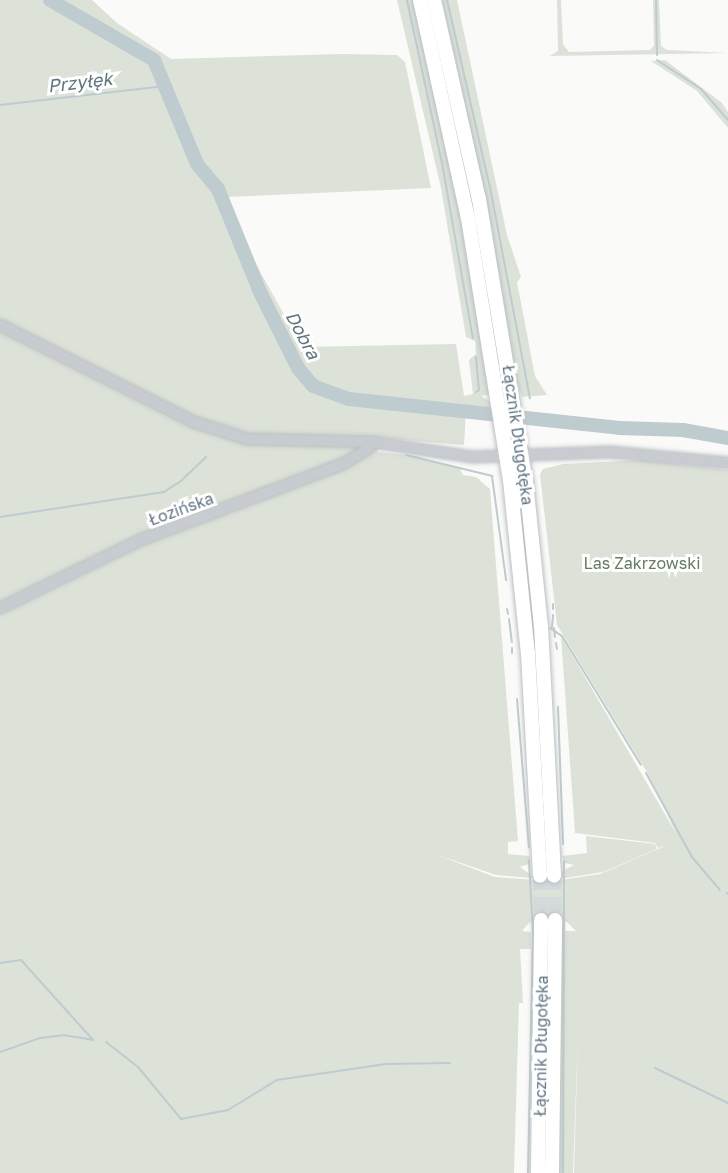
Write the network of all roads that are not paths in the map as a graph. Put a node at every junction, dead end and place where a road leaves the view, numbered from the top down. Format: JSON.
{"nodes":[{"id":1,"x":420,"y":0,"type":"edge"},
{"id":2,"x":434,"y":0,"type":"edge"},
{"id":3,"x":0,"y":325,"type":"edge"},
{"id":4,"x":372,"y":442,"type":"junction"},
{"id":5,"x":521,"y":456,"type":"junction"},
{"id":6,"x":506,"y":457,"type":"junction"},
{"id":7,"x":728,"y":463,"type":"edge"},
{"id":8,"x":0,"y":608,"type":"edge"},
{"id":9,"x":538,"y":1173,"type":"edge"},
{"id":10,"x":552,"y":1173,"type":"edge"}],
"edges":[{"from":1,"to":6,"type":"main road","name":"Łącznik Długołęka"},
{"from":2,"to":5,"type":"main road","name":"Łącznik Długołęka"},
{"from":3,"to":4,"type":"street"},
{"from":4,"to":6,"type":"street"},
{"from":4,"to":8,"type":"street","name":"Łozińska"},
{"from":5,"to":6,"type":"street"},
{"from":5,"to":6,"type":"main road","name":"Łącznik Długołęka"},
{"from":5,"to":7,"type":"street"},
{"from":9,"to":10,"type":"main road","name":"Łącznik Długołęka"}]}
